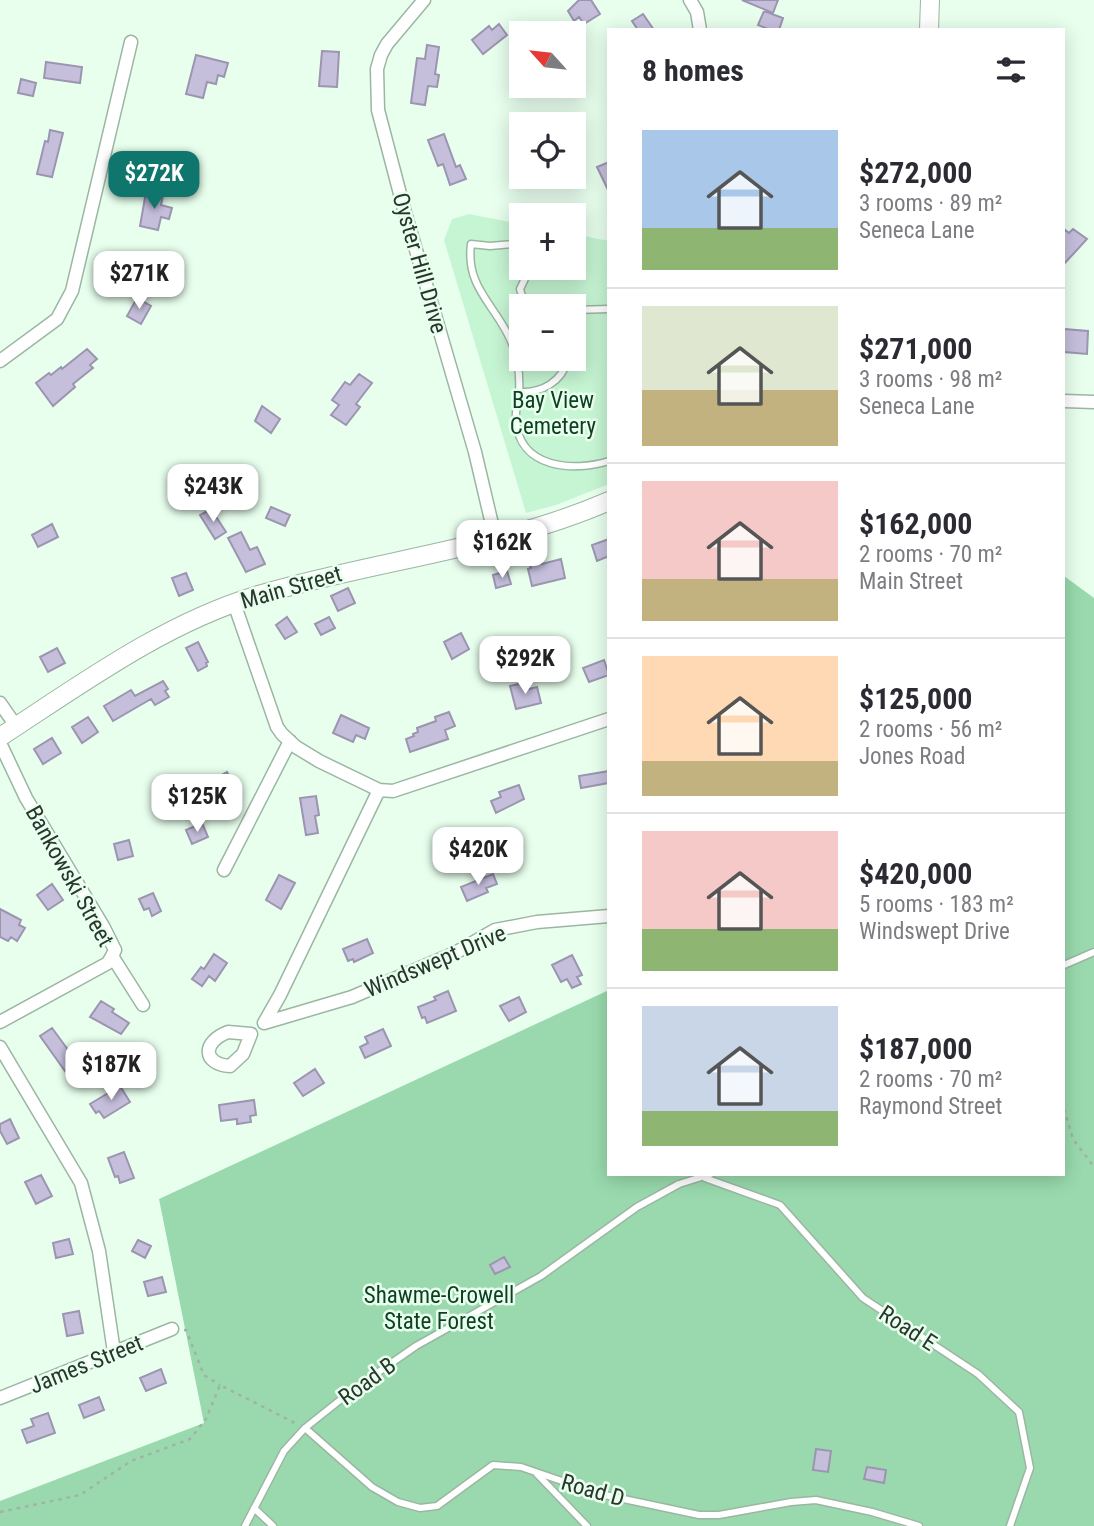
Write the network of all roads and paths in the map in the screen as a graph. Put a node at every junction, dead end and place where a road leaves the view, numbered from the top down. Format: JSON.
{"nodes":[{"id":1,"x":424,"y":0,"type":"edge"},
{"id":2,"x":690,"y":0,"type":"edge"},
{"id":3,"x":930,"y":0,"type":"edge"},
{"id":4,"x":700,"y":28,"type":"edge"},
{"id":5,"x":929,"y":28,"type":"edge"},
{"id":6,"x":131,"y":42,"type":"dead end"},
{"id":7,"x":509,"y":244,"type":"edge"},
{"id":8,"x":607,"y":309,"type":"edge"},
{"id":9,"x":586,"y":310,"type":"edge"},
{"id":10,"x":0,"y":361,"type":"edge"},
{"id":11,"x":563,"y":371,"type":"edge"},
{"id":12,"x":519,"y":392,"type":"junction"},
{"id":13,"x":1065,"y":401,"type":"edge"},
{"id":14,"x":1094,"y":402,"type":"edge"},
{"id":15,"x":607,"y":461,"type":"edge"},
{"id":16,"x":607,"y":502,"type":"edge"},
{"id":17,"x":495,"y":537,"type":"junction"},
{"id":18,"x":234,"y":603,"type":"junction"},
{"id":19,"x":0,"y":703,"type":"edge"},
{"id":20,"x":607,"y":720,"type":"edge"},
{"id":21,"x":16,"y":726,"type":"junction"},
{"id":22,"x":0,"y":737,"type":"edge"},
{"id":23,"x":290,"y":741,"type":"junction"},
{"id":24,"x":0,"y":743,"type":"edge"},
{"id":25,"x":379,"y":790,"type":"junction"},
{"id":26,"x":224,"y":870,"type":"dead end"},
{"id":27,"x":607,"y":916,"type":"edge"},
{"id":28,"x":1094,"y":952,"type":"edge"},
{"id":29,"x":112,"y":956,"type":"junction"},
{"id":30,"x":1065,"y":965,"type":"edge"},
{"id":31,"x":143,"y":1005,"type":"dead end"},
{"id":32,"x":0,"y":1022,"type":"edge"},
{"id":33,"x":264,"y":1023,"type":"junction"},
{"id":34,"x":251,"y":1034,"type":"dead end"},
{"id":35,"x":0,"y":1047,"type":"edge"},
{"id":36,"x":1065,"y":1112,"type":"edge"},
{"id":37,"x":1094,"y":1167,"type":"edge"},
{"id":38,"x":708,"y":1176,"type":"edge"},
{"id":39,"x":172,"y":1329,"type":"joint"},
{"id":40,"x":114,"y":1352,"type":"junction"},
{"id":41,"x":220,"y":1385,"type":"junction"},
{"id":42,"x":0,"y":1398,"type":"edge"},
{"id":43,"x":305,"y":1428,"type":"junction"},
{"id":44,"x":536,"y":1473,"type":"junction"},
{"id":45,"x":254,"y":1508,"type":"junction"},
{"id":46,"x":0,"y":1512,"type":"edge"},
{"id":47,"x":245,"y":1526,"type":"edge"},
{"id":48,"x":273,"y":1526,"type":"edge"},
{"id":49,"x":587,"y":1526,"type":"edge"},
{"id":50,"x":919,"y":1526,"type":"edge"},
{"id":51,"x":1010,"y":1526,"type":"edge"}],
"edges":[{"from":1,"to":17,"type":"street","name":"Oyster Hill Drive"},
{"from":2,"to":4,"type":"street"},
{"from":3,"to":5,"type":"main road"},
{"from":6,"to":10,"type":"street"},
{"from":7,"to":12,"type":"lane"},
{"from":8,"to":9,"type":"lane"},
{"from":11,"to":12,"type":"lane"},
{"from":12,"to":15,"type":"lane"},
{"from":13,"to":14,"type":"street"},
{"from":16,"to":17,"type":"main road","name":"Main Street"},
{"from":17,"to":18,"type":"main road","name":"Main Street"},
{"from":18,"to":21,"type":"main road","name":"Main Street"},
{"from":18,"to":23,"type":"street"},
{"from":19,"to":21,"type":"street"},
{"from":20,"to":25,"type":"street"},
{"from":21,"to":22,"type":"main road","name":"Main Street"},
{"from":23,"to":25,"type":"street"},
{"from":23,"to":26,"type":"street"},
{"from":24,"to":29,"type":"street","name":"Bankowski Street"},
{"from":25,"to":33,"type":"street","name":"Windswept Drive"},
{"from":27,"to":33,"type":"street","name":"Windswept Drive"},
{"from":28,"to":30,"type":"lane"},
{"from":29,"to":31,"type":"street","name":"Bankowski Street"},
{"from":29,"to":32,"type":"street"},
{"from":33,"to":34,"type":"street","name":"Windswept Drive"},
{"from":35,"to":40,"type":"street"},
{"from":36,"to":37,"type":"path"},
{"from":38,"to":43,"type":"lane","name":"Road B"},
{"from":38,"to":51,"type":"lane","name":"Road E"},
{"from":39,"to":40,"type":"street","name":"James Street"},
{"from":39,"to":41,"type":"path"},
{"from":40,"to":42,"type":"street","name":"James Street"},
{"from":41,"to":43,"type":"path"},
{"from":41,"to":46,"type":"path"},
{"from":43,"to":44,"type":"lane","name":"Road D"},
{"from":43,"to":45,"type":"lane","name":"Road B"},
{"from":44,"to":49,"type":"lane"},
{"from":44,"to":50,"type":"lane","name":"Road D"},
{"from":45,"to":47,"type":"lane","name":"Road B"},
{"from":45,"to":48,"type":"lane"}]}
